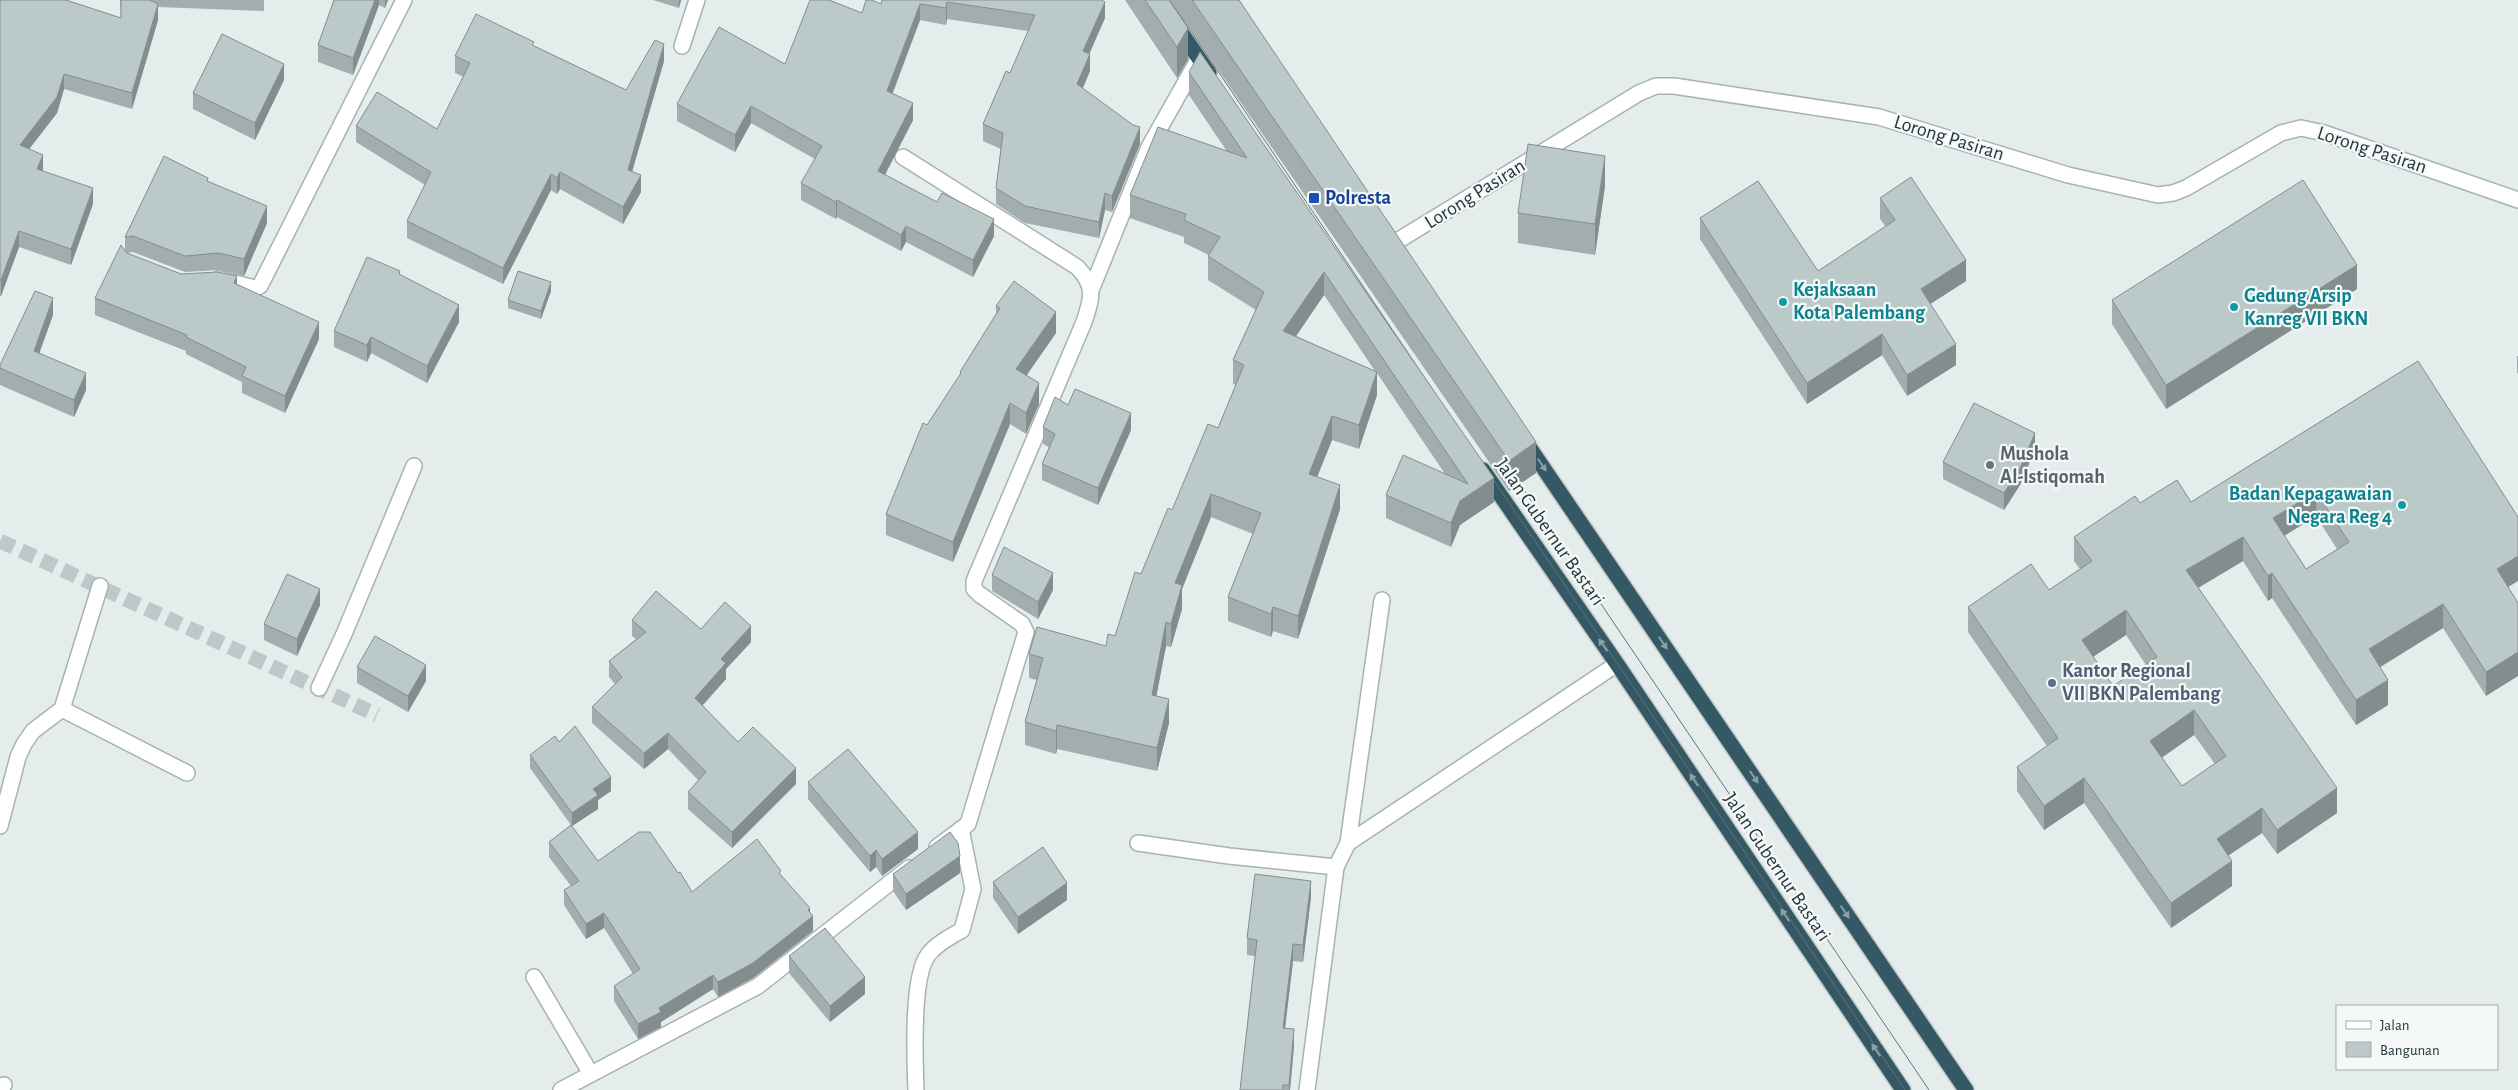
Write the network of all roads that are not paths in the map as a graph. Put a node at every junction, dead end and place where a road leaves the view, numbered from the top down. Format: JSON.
{"nodes":[{"id":1,"x":404,"y":0,"type":"edge"},
{"id":2,"x":697,"y":0,"type":"edge"},
{"id":3,"x":1159,"y":0,"type":"edge"},
{"id":4,"x":682,"y":46,"type":"dead end"},
{"id":5,"x":1199,"y":58,"type":"junction"},
{"id":6,"x":1216,"y":83,"type":"edge"},
{"id":7,"x":903,"y":157,"type":"dead end"},
{"id":8,"x":2518,"y":200,"type":"edge"},
{"id":9,"x":1383,"y":227,"type":"edge"},
{"id":10,"x":1394,"y":243,"type":"junction"},
{"id":11,"x":1405,"y":259,"type":"edge"},
{"id":12,"x":205,"y":280,"type":"edge"},
{"id":13,"x":1092,"y":288,"type":"junction"},
{"id":14,"x":1516,"y":427,"type":"edge"},
{"id":15,"x":1475,"y":460,"type":"edge"},
{"id":16,"x":414,"y":466,"type":"dead end"},
{"id":17,"x":100,"y":586,"type":"dead end"},
{"id":18,"x":1382,"y":600,"type":"dead end"},
{"id":19,"x":1616,"y":664,"type":"junction"},
{"id":20,"x":319,"y":688,"type":"dead end"},
{"id":21,"x":62,"y":709,"type":"junction"},
{"id":22,"x":187,"y":773,"type":"dead end"},
{"id":23,"x":0,"y":826,"type":"edge"},
{"id":24,"x":961,"y":829,"type":"junction"},
{"id":25,"x":1138,"y":843,"type":"dead end"},
{"id":26,"x":1348,"y":843,"type":"junction"},
{"id":27,"x":1336,"y":867,"type":"junction"},
{"id":28,"x":534,"y":977,"type":"dead end"},
{"id":29,"x":591,"y":1074,"type":"junction"},
{"id":30,"x":561,"y":1090,"type":"edge"},
{"id":31,"x":916,"y":1090,"type":"edge"},
{"id":32,"x":1307,"y":1090,"type":"edge"},
{"id":33,"x":1903,"y":1090,"type":"edge"},
{"id":34,"x":1966,"y":1090,"type":"edge"}],
"edges":[{"from":1,"to":12,"type":"street"},
{"from":2,"to":4,"type":"street"},
{"from":3,"to":5,"type":"highway"},
{"from":5,"to":6,"type":"highway"},
{"from":5,"to":13,"type":"street"},
{"from":7,"to":13,"type":"street"},
{"from":8,"to":10,"type":"street","name":"Lorong Pasiran"},
{"from":9,"to":10,"type":"highway"},
{"from":10,"to":11,"type":"highway"},
{"from":13,"to":24,"type":"street"},
{"from":14,"to":34,"type":"highway","name":"Jalan Gubernur Bastari","one_way":true},
{"from":19,"to":15,"type":"highway","name":"Jalan Gubernur Bastari","one_way":true},
{"from":16,"to":20,"type":"street"},
{"from":17,"to":21,"type":"street"},
{"from":18,"to":26,"type":"street"},
{"from":19,"to":26,"type":"street"},
{"from":33,"to":19,"type":"highway","name":"Jalan Gubernur Bastari","one_way":true},
{"from":21,"to":22,"type":"street"},
{"from":21,"to":23,"type":"street"},
{"from":24,"to":29,"type":"street"},
{"from":24,"to":31,"type":"street"},
{"from":25,"to":27,"type":"street"},
{"from":26,"to":27,"type":"street"},
{"from":27,"to":32,"type":"street"},
{"from":28,"to":29,"type":"street"},
{"from":29,"to":30,"type":"street"}]}
